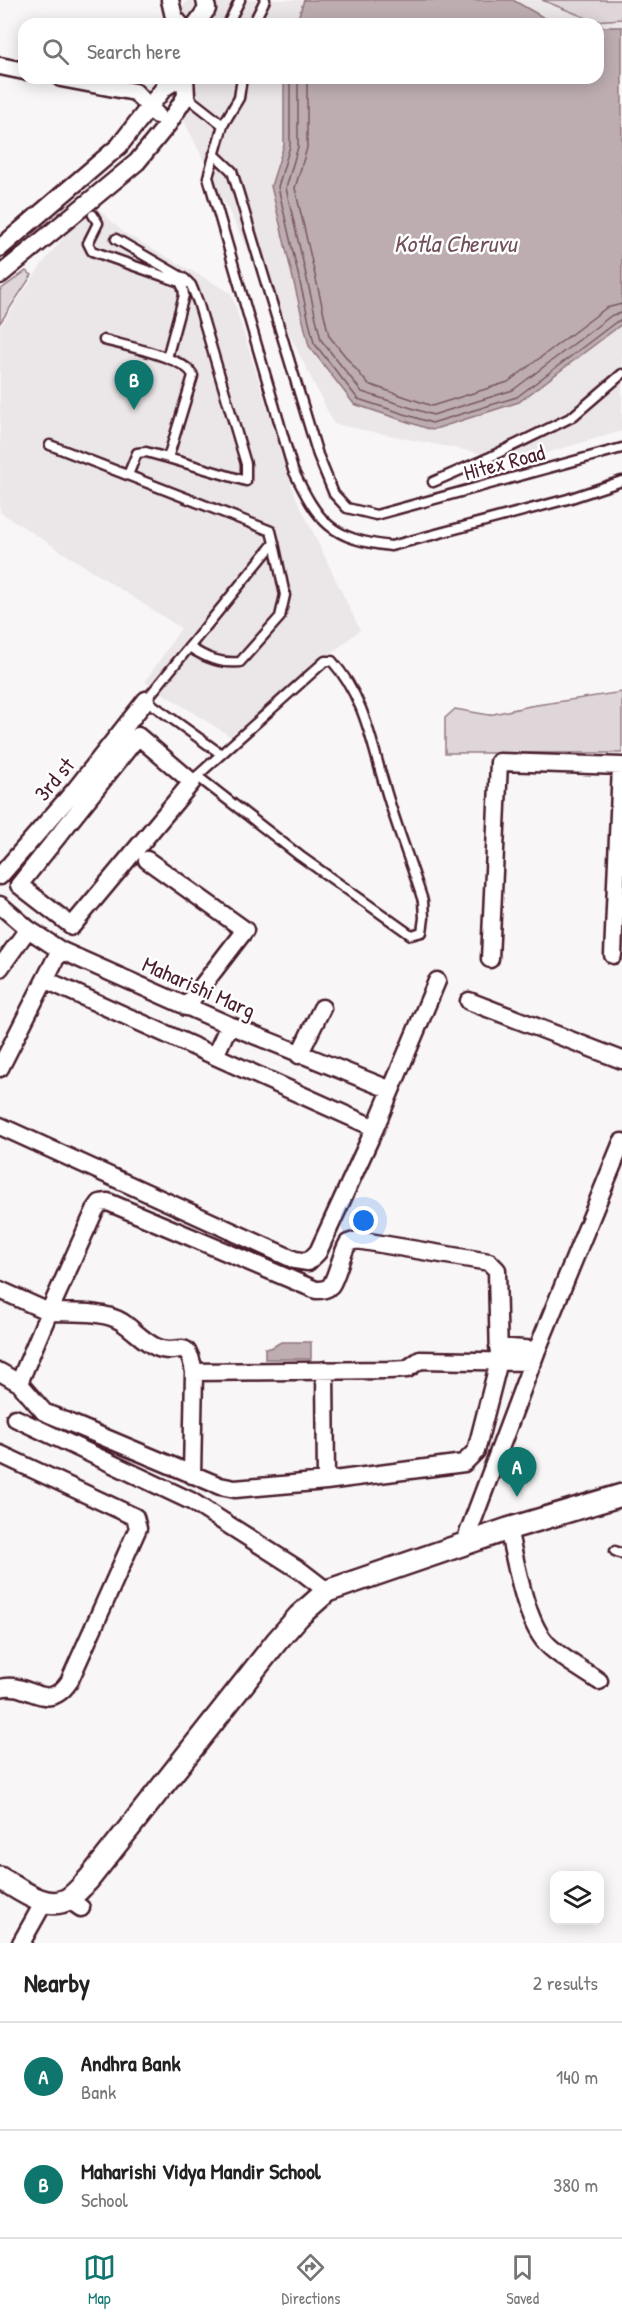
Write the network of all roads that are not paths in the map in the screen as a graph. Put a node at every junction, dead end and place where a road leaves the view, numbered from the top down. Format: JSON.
{"nodes":[{"id":1,"x":170,"y":0,"type":"edge"},
{"id":2,"x":205,"y":0,"type":"edge"},
{"id":3,"x":240,"y":0,"type":"edge"},
{"id":4,"x":265,"y":0,"type":"edge"},
{"id":5,"x":175,"y":18,"type":"edge"},
{"id":6,"x":200,"y":18,"type":"edge"},
{"id":7,"x":231,"y":18,"type":"edge"},
{"id":8,"x":256,"y":18,"type":"edge"},
{"id":9,"x":0,"y":66,"type":"edge"},
{"id":10,"x":18,"y":70,"type":"edge"},
{"id":11,"x":93,"y":84,"type":"edge"},
{"id":12,"x":170,"y":84,"type":"edge"},
{"id":13,"x":185,"y":84,"type":"edge"},
{"id":14,"x":241,"y":84,"type":"edge"},
{"id":15,"x":186,"y":96,"type":"junction"},
{"id":16,"x":150,"y":108,"type":"junction"},
{"id":17,"x":168,"y":124,"type":"junction"},
{"id":18,"x":222,"y":125,"type":"junction"},
{"id":19,"x":214,"y":154,"type":"junction"},
{"id":20,"x":93,"y":215,"type":"dead end"},
{"id":21,"x":116,"y":239,"type":"dead end"},
{"id":22,"x":0,"y":248,"type":"edge"},
{"id":23,"x":0,"y":275,"type":"edge"},
{"id":24,"x":104,"y":340,"type":"dead end"},
{"id":25,"x":167,"y":358,"type":"junction"},
{"id":26,"x":622,"y":374,"type":"edge"},
{"id":27,"x":50,"y":445,"type":"dead end"},
{"id":28,"x":622,"y":448,"type":"edge"},
{"id":29,"x":168,"y":458,"type":"junction"},
{"id":30,"x":128,"y":475,"type":"junction"},
{"id":31,"x":622,"y":481,"type":"edge"},
{"id":32,"x":433,"y":482,"type":"dead end"},
{"id":33,"x":274,"y":543,"type":"junction"},
{"id":34,"x":189,"y":648,"type":"junction"},
{"id":35,"x":142,"y":704,"type":"junction"},
{"id":36,"x":221,"y":753,"type":"junction"},
{"id":37,"x":622,"y":766,"type":"edge"},
{"id":38,"x":78,"y":799,"type":"junction"},
{"id":39,"x":147,"y":860,"type":"dead end"},
{"id":40,"x":0,"y":876,"type":"edge"},
{"id":41,"x":0,"y":905,"type":"edge"},
{"id":42,"x":28,"y":929,"type":"junction"},
{"id":43,"x":60,"y":950,"type":"junction"},
{"id":44,"x":613,"y":955,"type":"dead end"},
{"id":45,"x":490,"y":959,"type":"dead end"},
{"id":46,"x":0,"y":968,"type":"edge"},
{"id":47,"x":46,"y":980,"type":"junction"},
{"id":48,"x":437,"y":981,"type":"dead end"},
{"id":49,"x":470,"y":1001,"type":"dead end"},
{"id":50,"x":186,"y":1007,"type":"junction"},
{"id":51,"x":322,"y":1008,"type":"dead end"},
{"id":52,"x":229,"y":1025,"type":"junction"},
{"id":53,"x":299,"y":1055,"type":"junction"},
{"id":54,"x":215,"y":1056,"type":"junction"},
{"id":55,"x":622,"y":1060,"type":"edge"},
{"id":56,"x":0,"y":1068,"type":"edge"},
{"id":57,"x":391,"y":1090,"type":"junction"},
{"id":58,"x":0,"y":1126,"type":"edge"},
{"id":59,"x":375,"y":1128,"type":"junction"},
{"id":60,"x":622,"y":1142,"type":"edge"},
{"id":61,"x":0,"y":1290,"type":"edge"},
{"id":62,"x":49,"y":1312,"type":"junction"},
{"id":63,"x":499,"y":1354,"type":"junction"},
{"id":64,"x":535,"y":1356,"type":"junction"},
{"id":65,"x":325,"y":1370,"type":"junction"},
{"id":66,"x":0,"y":1372,"type":"edge"},
{"id":67,"x":194,"y":1372,"type":"junction"},
{"id":68,"x":20,"y":1383,"type":"junction"},
{"id":69,"x":15,"y":1418,"type":"dead end"},
{"id":70,"x":0,"y":1454,"type":"edge"},
{"id":71,"x":192,"y":1474,"type":"junction"},
{"id":72,"x":326,"y":1481,"type":"junction"},
{"id":73,"x":622,"y":1495,"type":"edge"},
{"id":74,"x":508,"y":1529,"type":"junction"},
{"id":75,"x":464,"y":1544,"type":"junction"},
{"id":76,"x":327,"y":1591,"type":"junction"},
{"id":77,"x":599,"y":1681,"type":"dead end"},
{"id":78,"x":0,"y":1688,"type":"edge"},
{"id":79,"x":0,"y":1878,"type":"edge"},
{"id":80,"x":44,"y":1902,"type":"junction"},
{"id":81,"x":21,"y":1943,"type":"edge"}],
"edges":[{"from":1,"to":5,"type":"street"},
{"from":2,"to":6,"type":"street"},
{"from":3,"to":7,"type":"lane"},
{"from":4,"to":8,"type":"lane"},
{"from":9,"to":10,"type":"street"},
{"from":11,"to":16,"type":"street"},
{"from":12,"to":16,"type":"street"},
{"from":13,"to":15,"type":"street"},
{"from":14,"to":18,"type":"lane"},
{"from":15,"to":17,"type":"street"},
{"from":15,"to":18,"type":"lane"},
{"from":16,"to":17,"type":"street"},
{"from":16,"to":22,"type":"street"},
{"from":17,"to":23,"type":"street"},
{"from":18,"to":19,"type":"lane"},
{"from":19,"to":28,"type":"lane","name":"Hitex Road"},
{"from":19,"to":31,"type":"lane"},
{"from":20,"to":25,"type":"lane"},
{"from":21,"to":29,"type":"lane"},
{"from":24,"to":25,"type":"lane"},
{"from":25,"to":29,"type":"lane"},
{"from":26,"to":32,"type":"lane"},
{"from":27,"to":30,"type":"lane"},
{"from":29,"to":30,"type":"lane"},
{"from":30,"to":33,"type":"lane"},
{"from":33,"to":34,"type":"lane"},
{"from":33,"to":34,"type":"lane"},
{"from":34,"to":35,"type":"lane"},
{"from":35,"to":36,"type":"lane"},
{"from":35,"to":38,"type":"street","name":"3rd st"},
{"from":36,"to":36,"type":"lane"},
{"from":37,"to":44,"type":"street"},
{"from":37,"to":45,"type":"street"},
{"from":38,"to":38,"type":"street"},
{"from":38,"to":40,"type":"street","name":"3rd st"},
{"from":39,"to":50,"type":"street"},
{"from":41,"to":42,"type":"street","name":"Maharishi Marg"},
{"from":42,"to":43,"type":"street","name":"Maharishi Marg"},
{"from":42,"to":46,"type":"street"},
{"from":43,"to":47,"type":"street"},
{"from":43,"to":50,"type":"street","name":"Maharishi Marg"},
{"from":47,"to":54,"type":"street"},
{"from":47,"to":56,"type":"street"},
{"from":48,"to":57,"type":"street"},
{"from":49,"to":55,"type":"street"},
{"from":50,"to":52,"type":"street","name":"Maharishi Marg"},
{"from":51,"to":53,"type":"street"},
{"from":52,"to":53,"type":"street","name":"Maharishi Marg"},
{"from":52,"to":54,"type":"street"},
{"from":53,"to":57,"type":"street","name":"Maharishi Marg"},
{"from":54,"to":59,"type":"street"},
{"from":57,"to":59,"type":"street"},
{"from":58,"to":59,"type":"street"},
{"from":60,"to":64,"type":"street"},
{"from":61,"to":62,"type":"street"},
{"from":62,"to":63,"type":"street"},
{"from":62,"to":67,"type":"street"},
{"from":62,"to":68,"type":"street"},
{"from":63,"to":64,"type":"street"},
{"from":63,"to":65,"type":"street"},
{"from":63,"to":72,"type":"street"},
{"from":64,"to":75,"type":"street"},
{"from":65,"to":67,"type":"street"},
{"from":65,"to":72,"type":"street"},
{"from":66,"to":68,"type":"street"},
{"from":67,"to":71,"type":"street"},
{"from":68,"to":71,"type":"street"},
{"from":69,"to":76,"type":"street"},
{"from":70,"to":78,"type":"street"},
{"from":71,"to":72,"type":"street"},
{"from":73,"to":74,"type":"street"},
{"from":74,"to":75,"type":"street"},
{"from":74,"to":77,"type":"street"},
{"from":75,"to":76,"type":"street"},
{"from":76,"to":80,"type":"street"},
{"from":79,"to":80,"type":"street"},
{"from":80,"to":81,"type":"street"}]}
